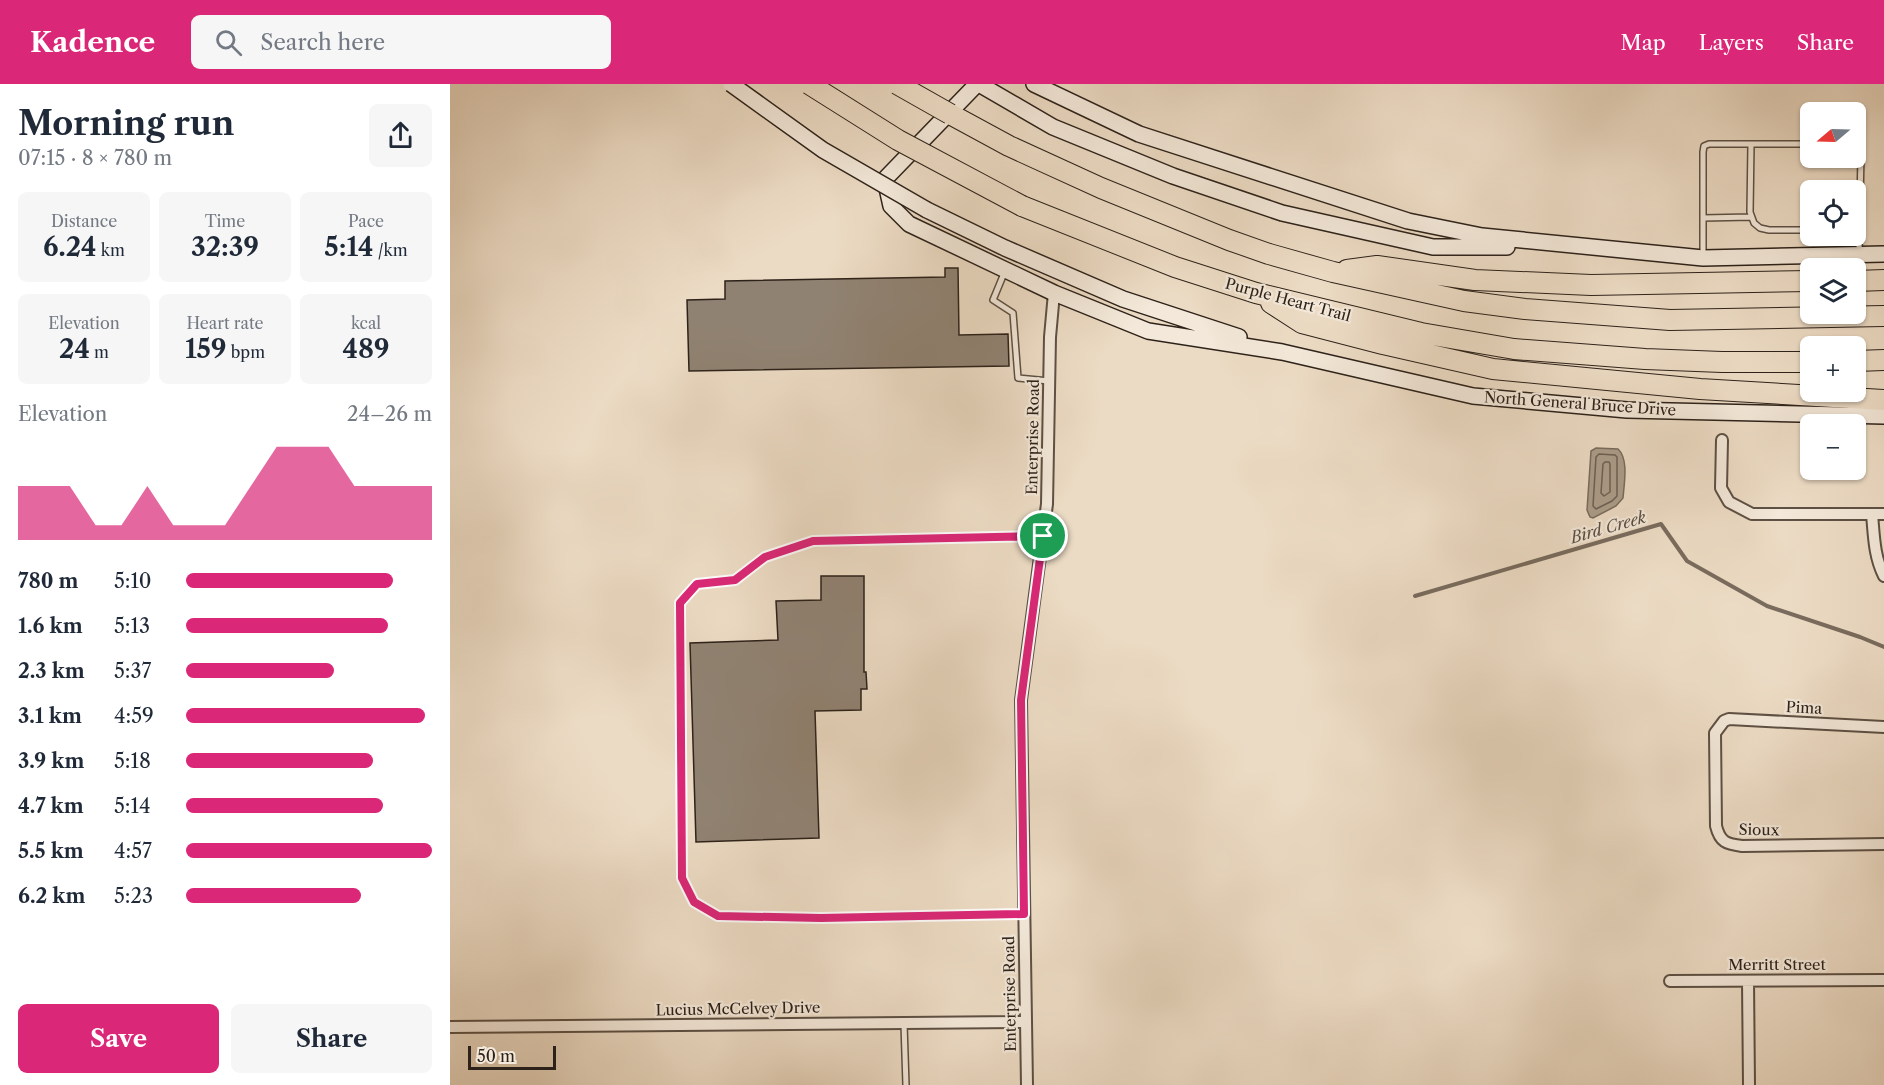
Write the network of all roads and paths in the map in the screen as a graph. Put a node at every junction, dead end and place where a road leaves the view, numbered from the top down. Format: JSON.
{"nodes":[{"id":1,"x":731,"y":84,"type":"edge"},
{"id":2,"x":809,"y":84,"type":"edge"},
{"id":3,"x":897,"y":84,"type":"edge"},
{"id":4,"x":978,"y":84,"type":"edge"},
{"id":5,"x":1034,"y":84,"type":"edge"},
{"id":6,"x":1751,"y":144,"type":"junction"},
{"id":7,"x":1800,"y":144,"type":"edge"},
{"id":8,"x":1751,"y":217,"type":"junction"},
{"id":9,"x":1703,"y":218,"type":"junction"},
{"id":10,"x":1800,"y":230,"type":"edge"},
{"id":11,"x":1582,"y":246,"type":"junction"},
{"id":12,"x":1859,"y":246,"type":"edge"},
{"id":13,"x":1859,"y":254,"type":"junction"},
{"id":14,"x":1884,"y":254,"type":"edge"},
{"id":15,"x":1703,"y":258,"type":"junction"},
{"id":16,"x":1005,"y":270,"type":"junction"},
{"id":17,"x":1333,"y":272,"type":"junction"},
{"id":18,"x":1866,"y":280,"type":"edge"},
{"id":19,"x":1884,"y":280,"type":"edge"},
{"id":20,"x":1800,"y":281,"type":"edge"},
{"id":21,"x":1054,"y":293,"type":"junction"},
{"id":22,"x":1256,"y":293,"type":"junction"},
{"id":23,"x":1884,"y":316,"type":"edge"},
{"id":24,"x":1282,"y":352,"type":"junction"},
{"id":25,"x":1884,"y":360,"type":"edge"},
{"id":26,"x":1866,"y":361,"type":"edge"},
{"id":27,"x":1800,"y":362,"type":"edge"},
{"id":28,"x":1049,"y":381,"type":"junction"},
{"id":29,"x":1884,"y":400,"type":"edge"},
{"id":30,"x":1884,"y":416,"type":"edge"},
{"id":31,"x":1722,"y":440,"type":"dead end"},
{"id":32,"x":1878,"y":514,"type":"edge"},
{"id":33,"x":1043,"y":536,"type":"junction"},
{"id":34,"x":1884,"y":576,"type":"edge"},
{"id":35,"x":1724,"y":721,"type":"joint"},
{"id":36,"x":1884,"y":727,"type":"edge"},
{"id":37,"x":1884,"y":844,"type":"edge"},
{"id":38,"x":1024,"y":914,"type":"junction"},
{"id":39,"x":1884,"y":980,"type":"edge"},
{"id":40,"x":1670,"y":981,"type":"dead end"},
{"id":41,"x":1748,"y":981,"type":"junction"},
{"id":42,"x":1025,"y":1022,"type":"junction"},
{"id":43,"x":904,"y":1023,"type":"junction"},
{"id":44,"x":450,"y":1027,"type":"edge"},
{"id":45,"x":906,"y":1085,"type":"edge"},
{"id":46,"x":1027,"y":1085,"type":"edge"},
{"id":47,"x":1749,"y":1085,"type":"edge"}],
"edges":[{"from":1,"to":24,"type":"main road","bridge":true},
{"from":2,"to":22,"type":"highway","name":"Purple Heart Trail","bridge":true},
{"from":3,"to":17,"type":"highway","bridge":true},
{"from":4,"to":11,"type":"main road"},
{"from":4,"to":16,"type":"main road"},
{"from":5,"to":11,"type":"main road"},
{"from":6,"to":7,"type":"lane"},
{"from":6,"to":8,"type":"lane"},
{"from":6,"to":9,"type":"lane"},
{"from":8,"to":9,"type":"lane"},
{"from":8,"to":10,"type":"lane"},
{"from":9,"to":15,"type":"lane"},
{"from":11,"to":15,"type":"main road"},
{"from":12,"to":13,"type":"lane"},
{"from":13,"to":14,"type":"main road"},
{"from":13,"to":15,"type":"main road"},
{"from":16,"to":21,"type":"main road"},
{"from":16,"to":28,"type":"lane"},
{"from":17,"to":20,"type":"highway"},
{"from":17,"to":23,"type":"highway"},
{"from":18,"to":19,"type":"highway"},
{"from":21,"to":24,"type":"main road"},
{"from":21,"to":28,"type":"street","name":"Enterprise Road"},
{"from":22,"to":27,"type":"highway","name":"Purple Heart Trail"},
{"from":22,"to":29,"type":"highway"},
{"from":24,"to":30,"type":"main road","name":"North General Bruce Drive"},
{"from":25,"to":26,"type":"highway"},
{"from":28,"to":33,"type":"street","name":"Enterprise Road"},
{"from":31,"to":32,"type":"street"},
{"from":32,"to":34,"type":"street"},
{"from":33,"to":38,"type":"street","name":"Enterprise Road"},
{"from":33,"to":38,"type":"lane"},
{"from":35,"to":36,"type":"street","name":"Pima"},
{"from":35,"to":37,"type":"street","name":"Sioux"},
{"from":38,"to":42,"type":"street","name":"Enterprise Road"},
{"from":39,"to":41,"type":"street","name":"Merritt Street"},
{"from":40,"to":41,"type":"street","name":"Merritt Street"},
{"from":41,"to":47,"type":"street"},
{"from":42,"to":43,"type":"street","name":"Lucius McCelvey Drive"},
{"from":42,"to":46,"type":"street","name":"Enterprise Road"},
{"from":43,"to":44,"type":"street","name":"Lucius McCelvey Drive"},
{"from":43,"to":45,"type":"lane"}]}
